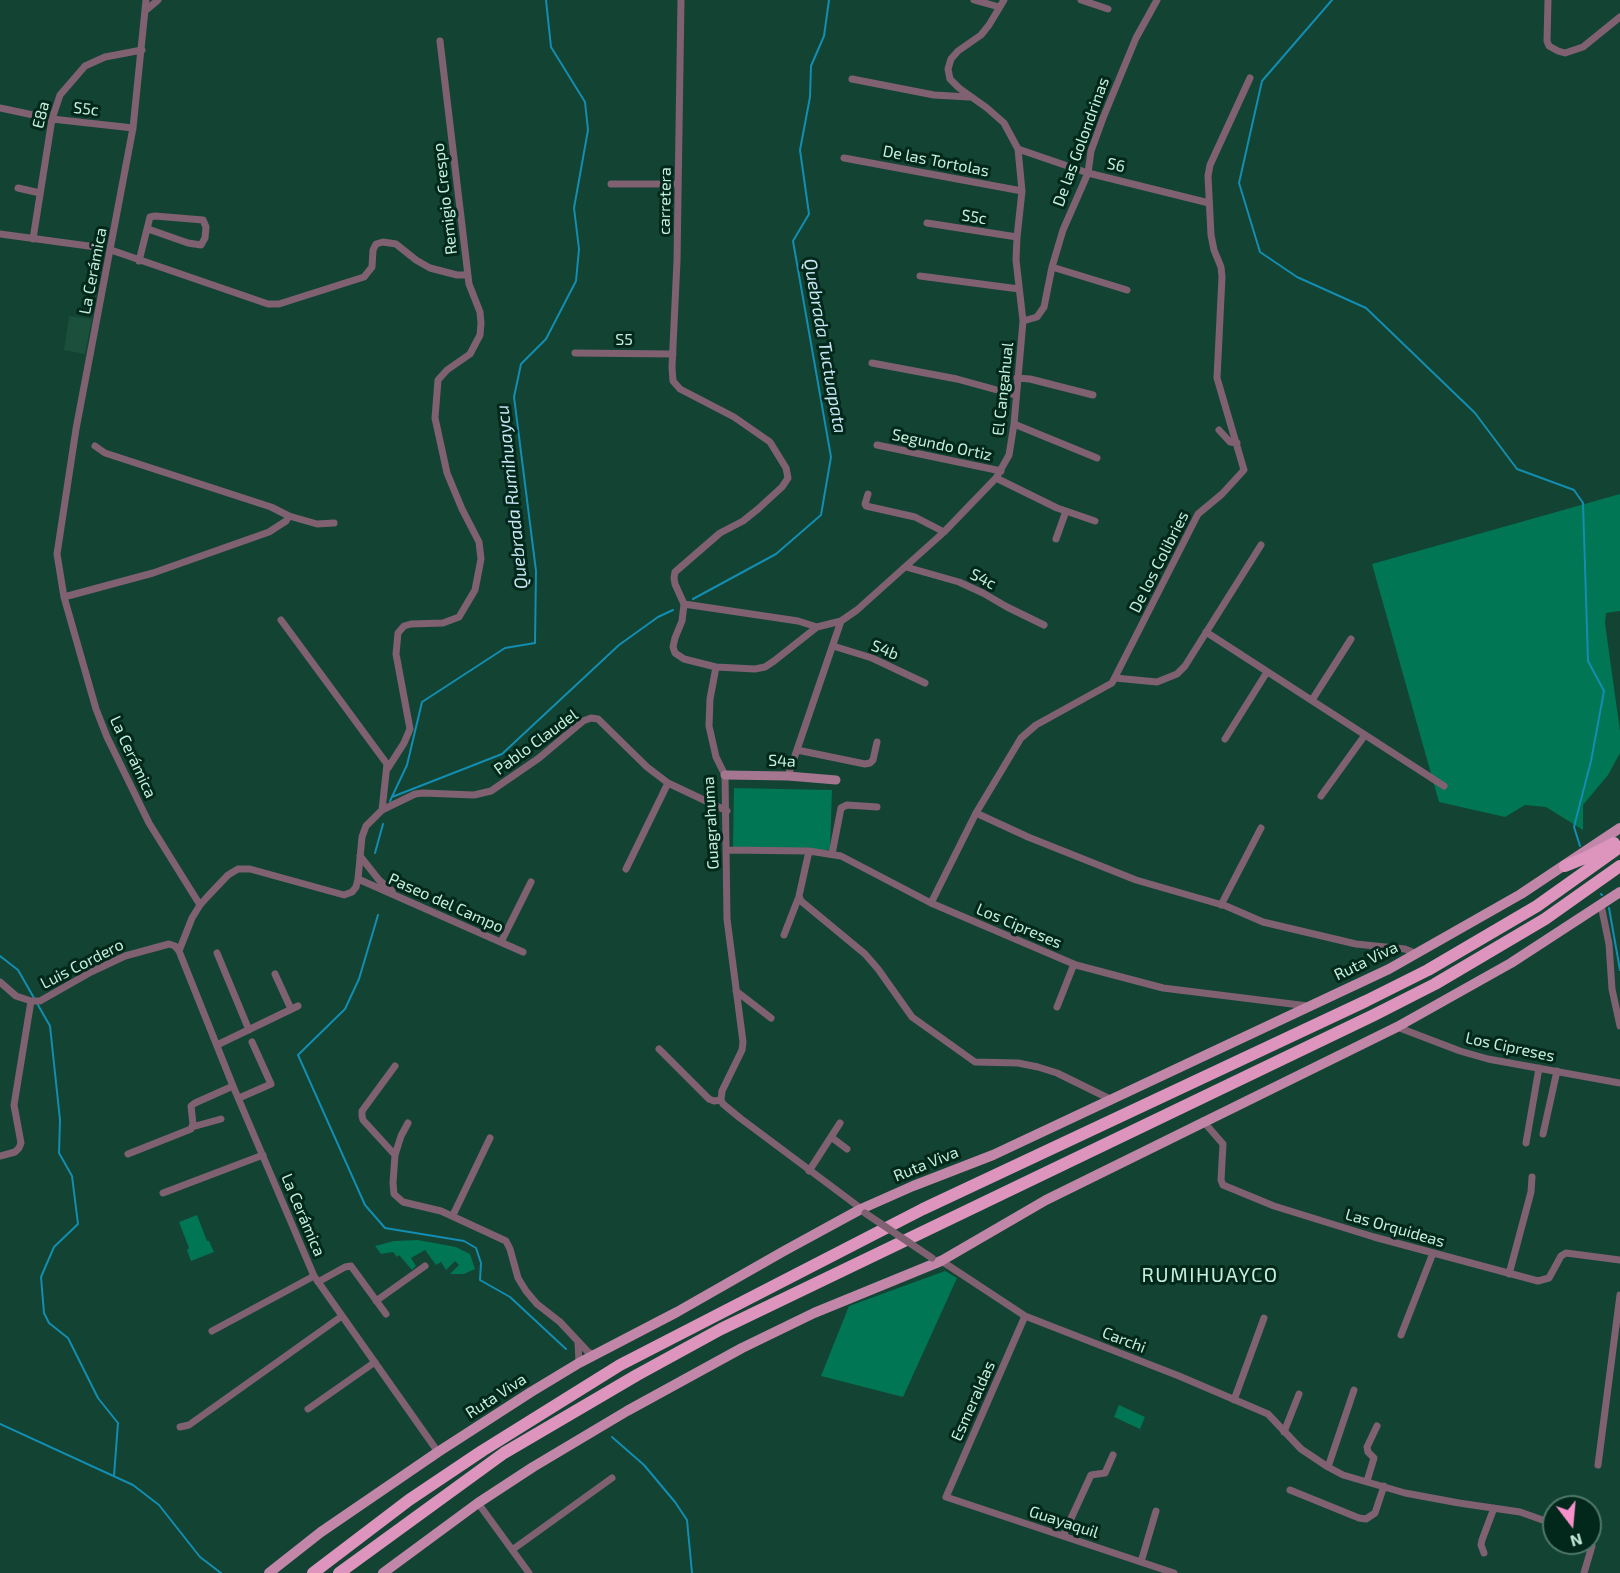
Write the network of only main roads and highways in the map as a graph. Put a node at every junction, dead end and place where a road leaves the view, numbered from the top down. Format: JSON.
{"nodes":[{"id":1,"x":1620,"y":828,"type":"edge"},
{"id":2,"x":1620,"y":840,"type":"edge"},
{"id":3,"x":1620,"y":847,"type":"edge"},
{"id":4,"x":1565,"y":866,"type":"junction"},
{"id":5,"x":1620,"y":866,"type":"edge"},
{"id":6,"x":1620,"y":892,"type":"edge"},
{"id":7,"x":268,"y":1573,"type":"edge"},
{"id":8,"x":313,"y":1573,"type":"edge"},
{"id":9,"x":339,"y":1573,"type":"edge"},
{"id":10,"x":383,"y":1573,"type":"edge"}],
"edges":[{"from":1,"to":4,"type":"main road","name":"Ruta Viva"},
{"from":2,"to":4,"type":"highway"},
{"from":3,"to":8,"type":"highway"},
{"from":4,"to":7,"type":"main road","name":"Ruta Viva"},
{"from":5,"to":9,"type":"highway"},
{"from":6,"to":10,"type":"main road"}]}
